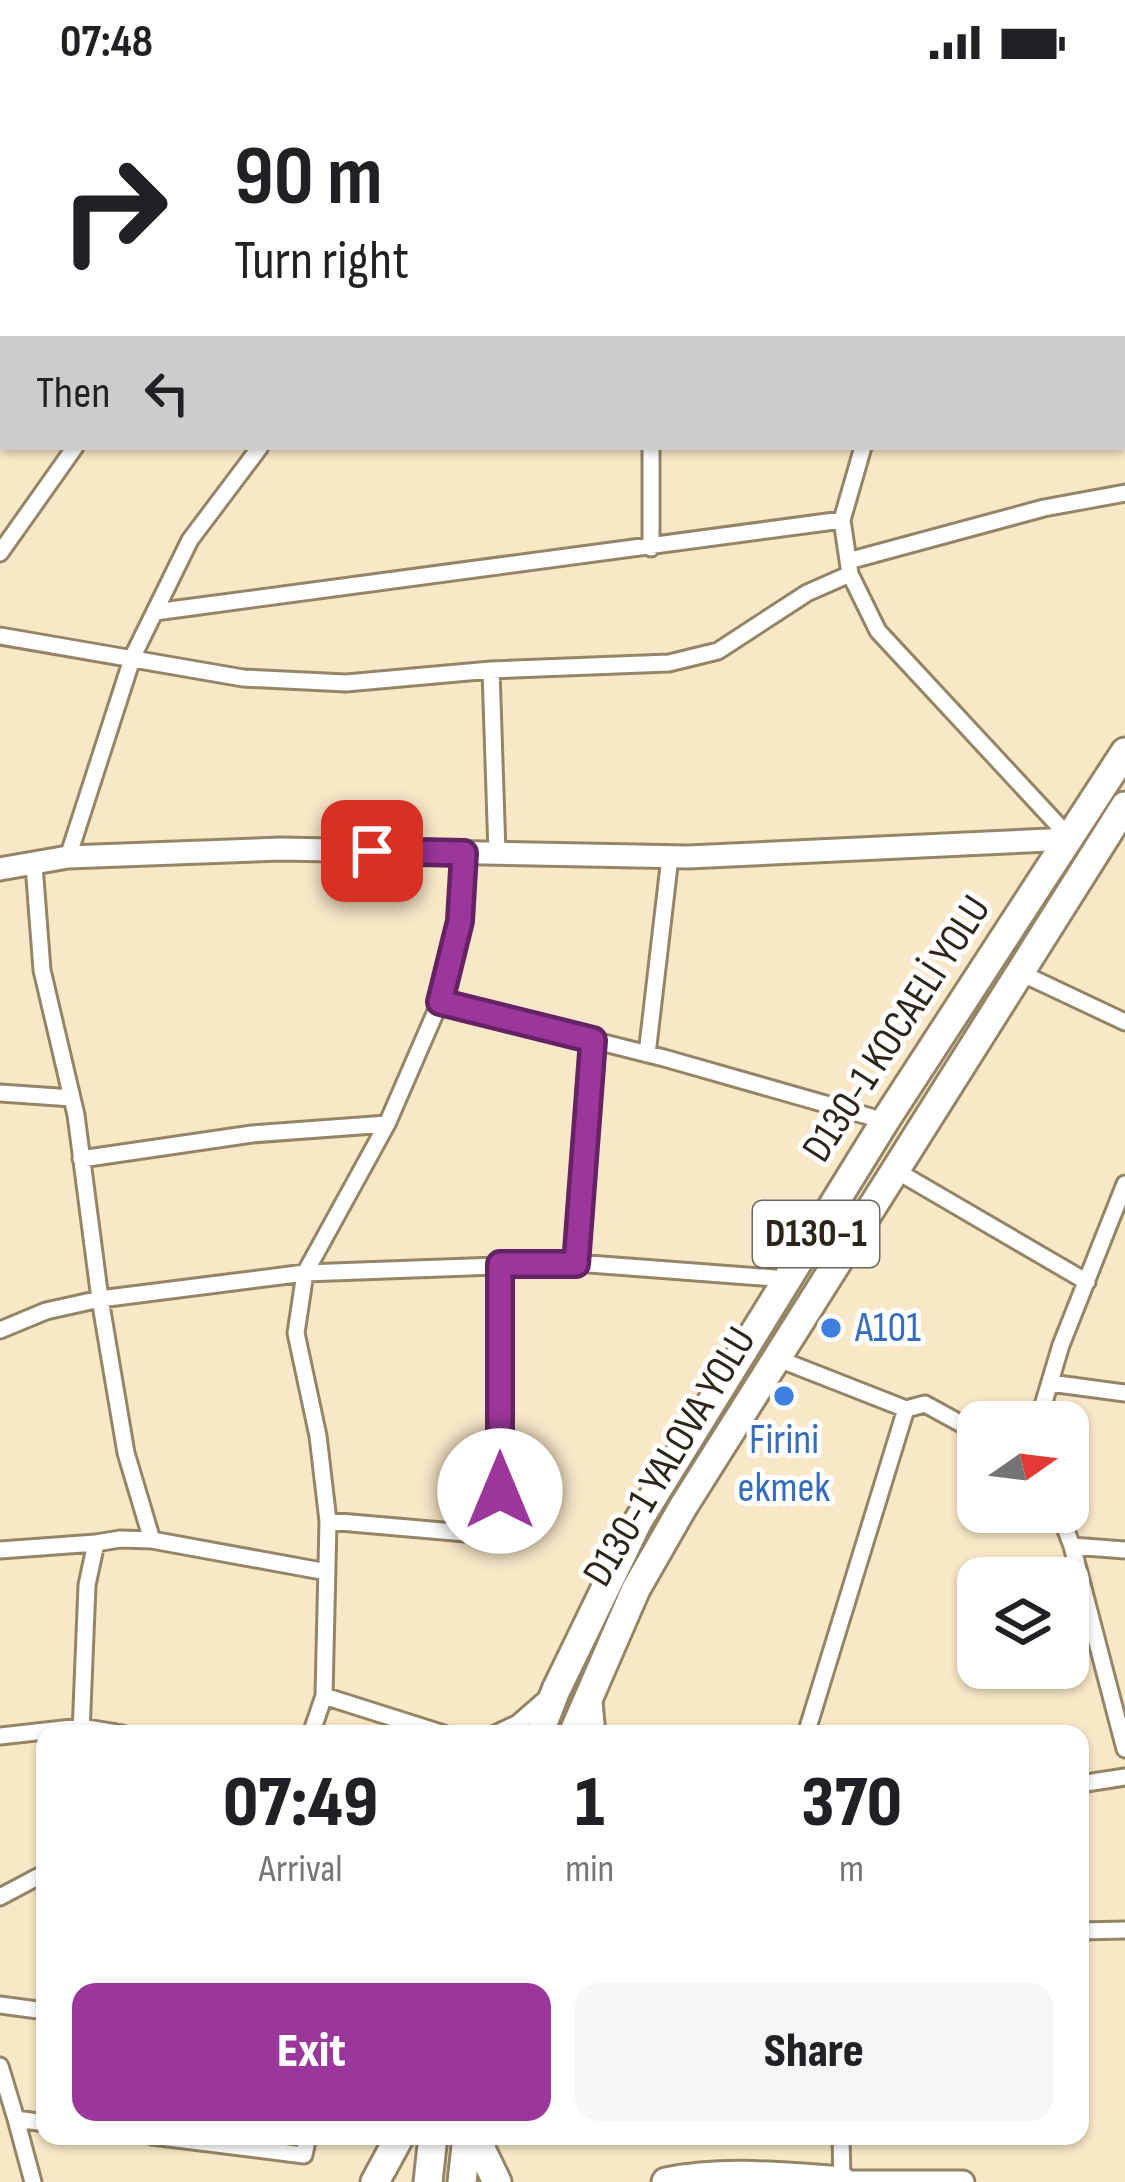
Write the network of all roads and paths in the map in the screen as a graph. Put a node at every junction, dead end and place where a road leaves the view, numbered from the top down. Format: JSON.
{"nodes":[{"id":1,"x":73,"y":450,"type":"edge"},
{"id":2,"x":258,"y":450,"type":"edge"},
{"id":3,"x":651,"y":450,"type":"edge"},
{"id":4,"x":862,"y":450,"type":"edge"},
{"id":5,"x":1125,"y":494,"type":"edge"},
{"id":6,"x":842,"y":520,"type":"junction"},
{"id":7,"x":651,"y":548,"type":"junction"},
{"id":8,"x":0,"y":553,"type":"edge"},
{"id":9,"x":849,"y":568,"type":"junction"},
{"id":10,"x":155,"y":611,"type":"junction"},
{"id":11,"x":1,"y":641,"type":"edge"},
{"id":12,"x":133,"y":656,"type":"junction"},
{"id":13,"x":491,"y":670,"type":"junction"},
{"id":14,"x":1125,"y":752,"type":"edge"},
{"id":15,"x":1124,"y":809,"type":"edge"},
{"id":16,"x":1071,"y":839,"type":"junction"},
{"id":17,"x":464,"y":853,"type":"junction"},
{"id":18,"x":497,"y":854,"type":"junction"},
{"id":19,"x":68,"y":857,"type":"junction"},
{"id":20,"x":670,"y":857,"type":"junction"},
{"id":21,"x":34,"y":865,"type":"junction"},
{"id":22,"x":0,"y":869,"type":"edge"},
{"id":23,"x":1019,"y":972,"type":"junction"},
{"id":24,"x":440,"y":1002,"type":"junction"},
{"id":25,"x":1125,"y":1022,"type":"edge"},
{"id":26,"x":593,"y":1040,"type":"junction"},
{"id":27,"x":647,"y":1054,"type":"junction"},
{"id":28,"x":0,"y":1093,"type":"edge"},
{"id":29,"x":72,"y":1098,"type":"junction"},
{"id":30,"x":885,"y":1121,"type":"junction"},
{"id":31,"x":387,"y":1124,"type":"junction"},
{"id":32,"x":81,"y":1159,"type":"junction"},
{"id":33,"x":895,"y":1170,"type":"junction"},
{"id":34,"x":1125,"y":1184,"type":"edge"},
{"id":35,"x":1119,"y":1222,"type":"edge"},
{"id":36,"x":500,"y":1264,"type":"junction"},
{"id":37,"x":576,"y":1264,"type":"junction"},
{"id":38,"x":304,"y":1273,"type":"junction"},
{"id":39,"x":788,"y":1280,"type":"junction"},
{"id":40,"x":1087,"y":1282,"type":"junction"},
{"id":41,"x":100,"y":1299,"type":"junction"},
{"id":42,"x":0,"y":1330,"type":"edge"},
{"id":43,"x":776,"y":1358,"type":"junction"},
{"id":44,"x":1050,"y":1383,"type":"junction"},
{"id":45,"x":1125,"y":1393,"type":"edge"},
{"id":46,"x":1044,"y":1401,"type":"edge"},
{"id":47,"x":906,"y":1409,"type":"junction"},
{"id":48,"x":957,"y":1422,"type":"edge"},
{"id":49,"x":328,"y":1521,"type":"junction"},
{"id":50,"x":1067,"y":1533,"type":"edge"},
{"id":51,"x":152,"y":1540,"type":"junction"},
{"id":52,"x":96,"y":1543,"type":"junction"},
{"id":53,"x":1072,"y":1546,"type":"junction"},
{"id":54,"x":0,"y":1550,"type":"edge"},
{"id":55,"x":1125,"y":1550,"type":"edge"},
{"id":56,"x":327,"y":1572,"type":"junction"},
{"id":57,"x":598,"y":1674,"type":"junction"},
{"id":58,"x":556,"y":1690,"type":"junction"},
{"id":59,"x":324,"y":1696,"type":"junction"},
{"id":60,"x":81,"y":1725,"type":"edge"},
{"id":61,"x":314,"y":1725,"type":"edge"},
{"id":62,"x":416,"y":1725,"type":"edge"},
{"id":63,"x":514,"y":1725,"type":"edge"},
{"id":64,"x":542,"y":1725,"type":"edge"},
{"id":65,"x":577,"y":1725,"type":"edge"},
{"id":66,"x":596,"y":1725,"type":"edge"},
{"id":67,"x":809,"y":1725,"type":"edge"},
{"id":68,"x":36,"y":1734,"type":"edge"},
{"id":69,"x":0,"y":1736,"type":"edge"},
{"id":70,"x":1125,"y":1749,"type":"edge"},
{"id":71,"x":1125,"y":1778,"type":"edge"},
{"id":72,"x":1089,"y":1783,"type":"edge"},
{"id":73,"x":36,"y":1878,"type":"edge"},
{"id":74,"x":0,"y":1897,"type":"edge"},
{"id":75,"x":1125,"y":1930,"type":"edge"},
{"id":76,"x":1089,"y":1931,"type":"edge"},
{"id":77,"x":0,"y":2005,"type":"edge"},
{"id":78,"x":36,"y":2010,"type":"edge"},
{"id":79,"x":0,"y":2066,"type":"edge"},
{"id":80,"x":16,"y":2119,"type":"junction"},
{"id":81,"x":36,"y":2122,"type":"edge"},
{"id":82,"x":224,"y":2145,"type":"edge"},
{"id":83,"x":306,"y":2145,"type":"edge"},
{"id":84,"x":395,"y":2145,"type":"edge"},
{"id":85,"x":433,"y":2145,"type":"edge"},
{"id":86,"x":466,"y":2145,"type":"edge"},
{"id":87,"x":481,"y":2145,"type":"edge"},
{"id":88,"x":841,"y":2145,"type":"edge"},
{"id":89,"x":842,"y":2181,"type":"edge"},
{"id":90,"x":33,"y":2182,"type":"edge"},
{"id":91,"x":375,"y":2182,"type":"edge"},
{"id":92,"x":428,"y":2182,"type":"edge"},
{"id":93,"x":462,"y":2182,"type":"edge"},
{"id":94,"x":497,"y":2182,"type":"edge"},
{"id":95,"x":666,"y":2182,"type":"edge"},
{"id":96,"x":833,"y":2182,"type":"edge"},
{"id":97,"x":963,"y":2182,"type":"edge"}],
"edges":[{"from":1,"to":8,"type":"street"},
{"from":2,"to":10,"type":"street"},
{"from":3,"to":7,"type":"street"},
{"from":4,"to":6,"type":"street"},
{"from":5,"to":9,"type":"street"},
{"from":6,"to":7,"type":"street"},
{"from":6,"to":9,"type":"street"},
{"from":7,"to":10,"type":"street"},
{"from":9,"to":13,"type":"street"},
{"from":9,"to":16,"type":"street"},
{"from":10,"to":12,"type":"street"},
{"from":11,"to":12,"type":"street"},
{"from":12,"to":13,"type":"street"},
{"from":12,"to":19,"type":"street"},
{"from":13,"to":18,"type":"street"},
{"from":14,"to":16,"type":"highway","name":"D130-1 KOCAELİ YOLU","number":"D130-1"},
{"from":15,"to":23,"type":"highway","name":"D130-1 YALOVA YOLU","number":"D130-1"},
{"from":16,"to":20,"type":"street"},
{"from":16,"to":30,"type":"highway","name":"D130-1 KOCAELİ YOLU","number":"D130-1"},
{"from":17,"to":18,"type":"street"},
{"from":17,"to":19,"type":"street"},
{"from":17,"to":24,"type":"street"},
{"from":18,"to":20,"type":"street"},
{"from":19,"to":21,"type":"street"},
{"from":20,"to":27,"type":"street"},
{"from":21,"to":22,"type":"street"},
{"from":21,"to":29,"type":"street"},
{"from":23,"to":25,"type":"street"},
{"from":23,"to":33,"type":"highway","name":"D130-1 YALOVA YOLU","number":"D130-1"},
{"from":24,"to":26,"type":"street"},
{"from":24,"to":31,"type":"street"},
{"from":26,"to":27,"type":"street"},
{"from":26,"to":37,"type":"street"},
{"from":27,"to":30,"type":"street"},
{"from":28,"to":29,"type":"street"},
{"from":29,"to":32,"type":"street"},
{"from":30,"to":39,"type":"highway","name":"D130-1 KOCAELİ YOLU","number":"D130-1"},
{"from":31,"to":32,"type":"street"},
{"from":31,"to":38,"type":"street"},
{"from":32,"to":41,"type":"street"},
{"from":33,"to":40,"type":"street"},
{"from":33,"to":43,"type":"highway","name":"D130-1 YALOVA YOLU","number":"D130-1"},
{"from":34,"to":35,"type":"street"},
{"from":35,"to":40,"type":"street"},
{"from":36,"to":37,"type":"street"},
{"from":36,"to":38,"type":"street"},
{"from":36,"to":49,"type":"street"},
{"from":37,"to":39,"type":"street"},
{"from":38,"to":41,"type":"street"},
{"from":38,"to":49,"type":"street"},
{"from":39,"to":58,"type":"highway","name":"D130-1 KOCAELİ YOLU","number":"D130-1"},
{"from":40,"to":44,"type":"street"},
{"from":41,"to":42,"type":"street"},
{"from":41,"to":51,"type":"street"},
{"from":43,"to":47,"type":"street"},
{"from":43,"to":57,"type":"highway","name":"D130-1 YALOVA YOLU","number":"D130-1"},
{"from":44,"to":45,"type":"street"},
{"from":44,"to":46,"type":"street"},
{"from":47,"to":48,"type":"street"},
{"from":47,"to":67,"type":"street"},
{"from":49,"to":56,"type":"street"},
{"from":50,"to":53,"type":"street"},
{"from":51,"to":52,"type":"street"},
{"from":51,"to":56,"type":"street"},
{"from":52,"to":54,"type":"street"},
{"from":52,"to":60,"type":"street"},
{"from":53,"to":55,"type":"street"},
{"from":53,"to":70,"type":"street"},
{"from":56,"to":59,"type":"street"},
{"from":57,"to":65,"type":"highway","name":"D130-1 YALOVA YOLU","number":"D130-1"},
{"from":57,"to":66,"type":"street"},
{"from":58,"to":63,"type":"street"},
{"from":58,"to":64,"type":"highway","name":"D130-1 KOCAELİ YOLU","number":"D130-1"},
{"from":59,"to":61,"type":"street"},
{"from":59,"to":62,"type":"street"},
{"from":68,"to":69,"type":"street"},
{"from":71,"to":72,"type":"street"},
{"from":73,"to":74,"type":"street"},
{"from":75,"to":76,"type":"street"},
{"from":77,"to":78,"type":"street"},
{"from":79,"to":80,"type":"street"},
{"from":80,"to":81,"type":"street"},
{"from":80,"to":90,"type":"street"},
{"from":82,"to":83,"type":"street"},
{"from":84,"to":91,"type":"highway"},
{"from":85,"to":92,"type":"highway"},
{"from":86,"to":93,"type":"highway"},
{"from":87,"to":94,"type":"highway"},
{"from":88,"to":89,"type":"street"},
{"from":89,"to":95,"type":"highway"},
{"from":89,"to":96,"type":"street"},
{"from":89,"to":97,"type":"street"}]}
